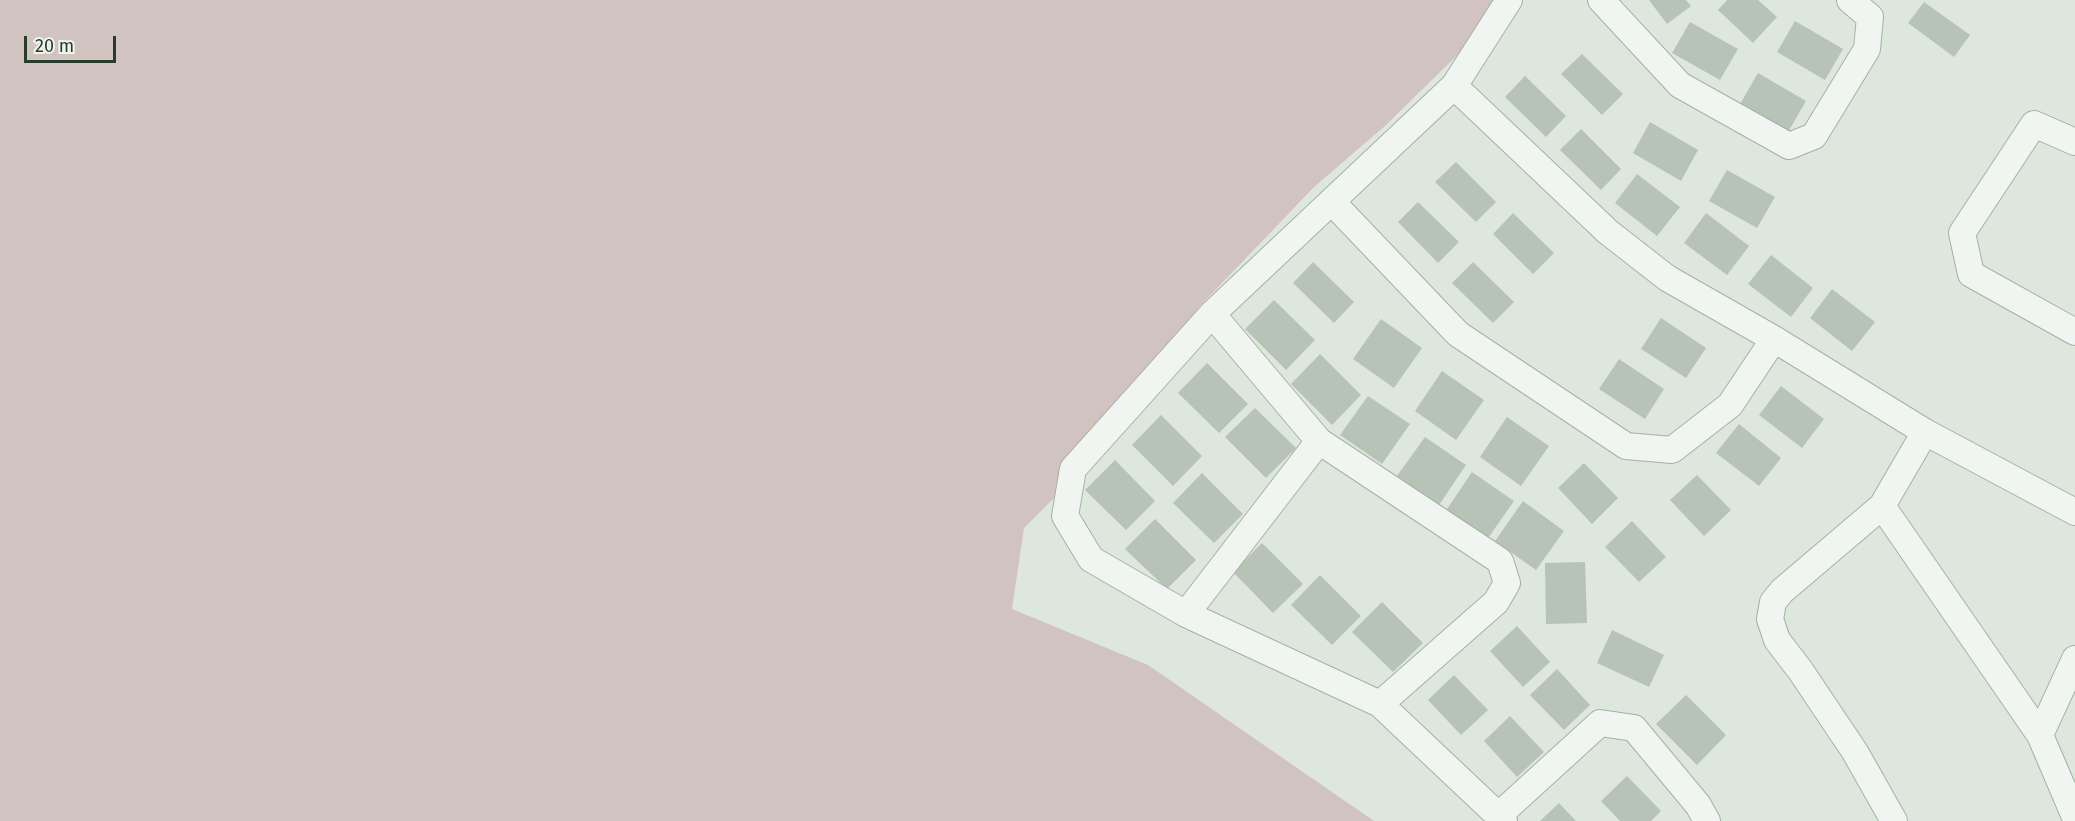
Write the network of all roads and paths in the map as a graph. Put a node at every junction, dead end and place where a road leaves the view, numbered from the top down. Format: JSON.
{"nodes":[{"id":1,"x":1509,"y":0,"type":"edge"},
{"id":2,"x":1601,"y":0,"type":"edge"},
{"id":3,"x":1850,"y":0,"type":"edge"},
{"id":4,"x":1454,"y":86,"type":"junction"},
{"id":5,"x":2075,"y":142,"type":"edge"},
{"id":6,"x":1332,"y":202,"type":"junction"},
{"id":7,"x":1212,"y":315,"type":"junction"},
{"id":8,"x":2075,"y":332,"type":"edge"},
{"id":9,"x":1774,"y":339,"type":"junction"},
{"id":10,"x":1925,"y":432,"type":"junction"},
{"id":11,"x":1319,"y":441,"type":"junction"},
{"id":12,"x":1882,"y":506,"type":"junction"},
{"id":13,"x":2075,"y":512,"type":"edge"},
{"id":14,"x":1186,"y":614,"type":"junction"},
{"id":15,"x":2075,"y":659,"type":"edge"},
{"id":16,"x":1380,"y":704,"type":"junction"},
{"id":17,"x":2040,"y":735,"type":"junction"},
{"id":18,"x":2075,"y":817,"type":"edge"},
{"id":19,"x":1502,"y":818,"type":"edge"},
{"id":20,"x":1707,"y":821,"type":"edge"},
{"id":21,"x":1894,"y":821,"type":"edge"}],
"edges":[{"from":1,"to":4,"type":"street"},
{"from":2,"to":3,"type":"street"},
{"from":4,"to":6,"type":"street"},
{"from":4,"to":9,"type":"street"},
{"from":5,"to":8,"type":"street"},
{"from":6,"to":7,"type":"street"},
{"from":6,"to":9,"type":"street"},
{"from":7,"to":11,"type":"street"},
{"from":7,"to":14,"type":"street"},
{"from":9,"to":10,"type":"street"},
{"from":10,"to":12,"type":"street"},
{"from":10,"to":13,"type":"street"},
{"from":11,"to":14,"type":"street"},
{"from":11,"to":16,"type":"street"},
{"from":12,"to":17,"type":"street"},
{"from":12,"to":21,"type":"street"},
{"from":14,"to":16,"type":"street"},
{"from":15,"to":17,"type":"street"},
{"from":16,"to":19,"type":"street"},
{"from":17,"to":18,"type":"street"},
{"from":19,"to":20,"type":"street"}]}
